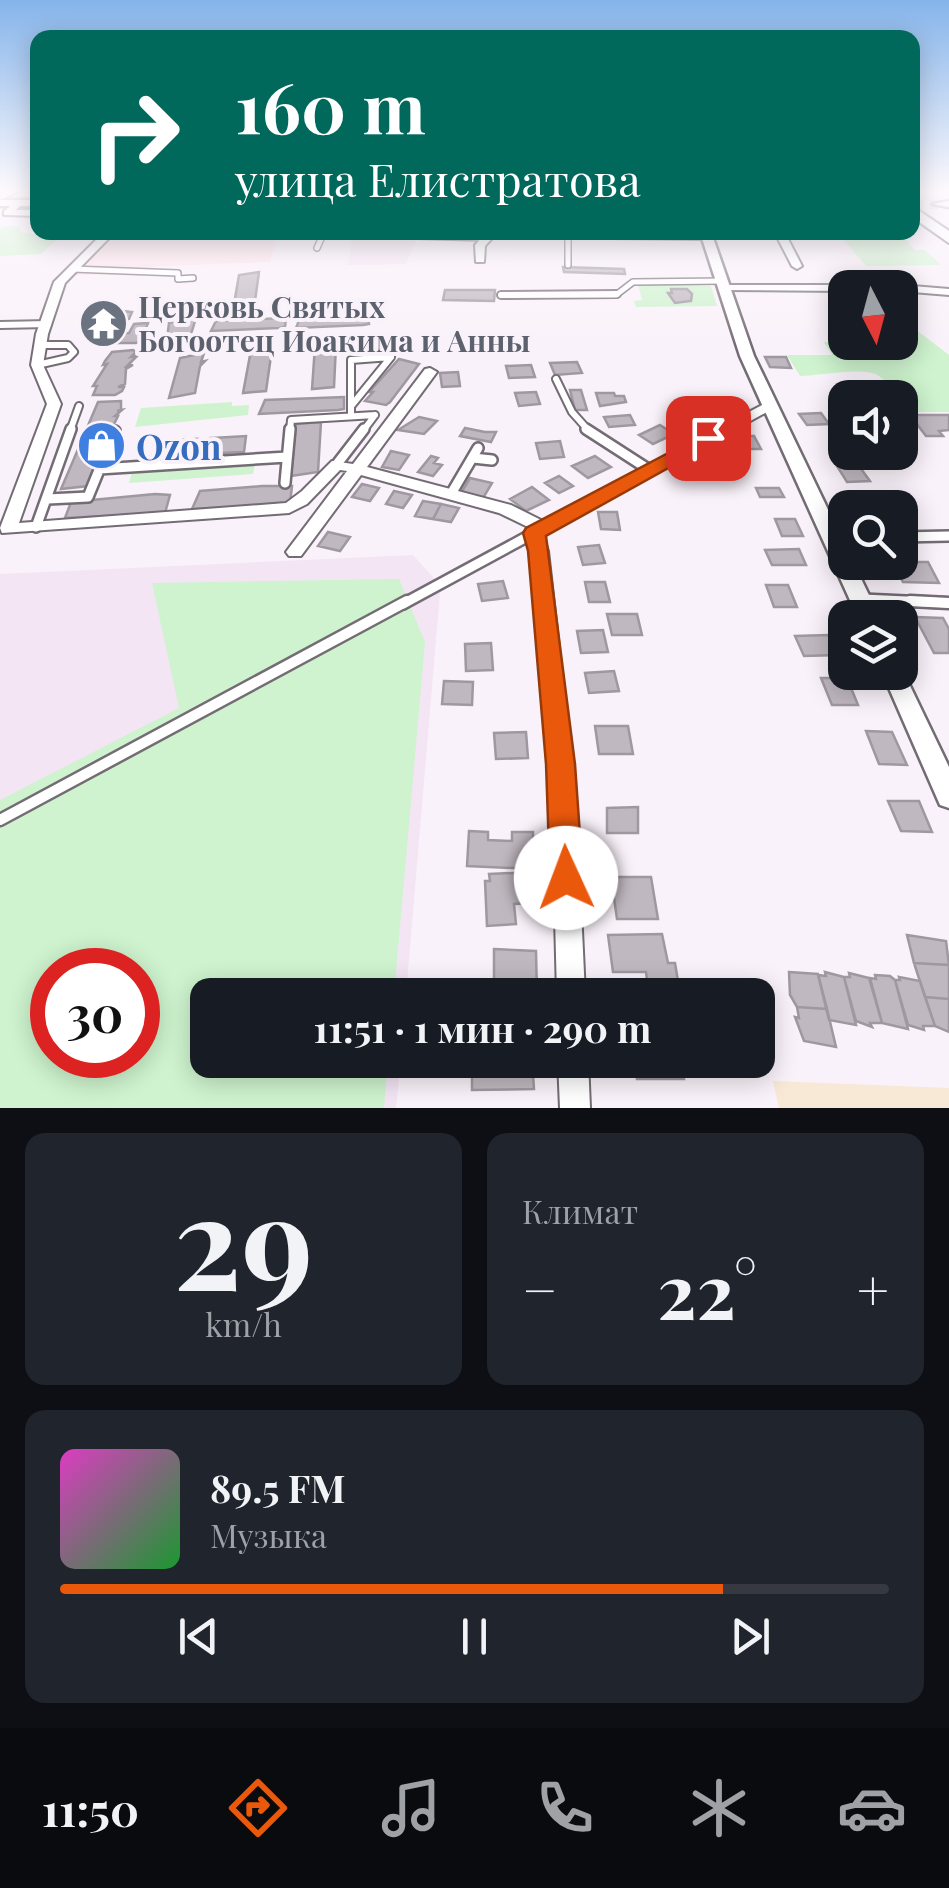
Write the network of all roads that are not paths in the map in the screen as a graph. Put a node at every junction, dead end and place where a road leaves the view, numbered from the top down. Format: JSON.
{"nodes":[{"id":1,"x":99,"y":243,"type":"edge"},
{"id":2,"x":319,"y":243,"type":"edge"},
{"id":3,"x":482,"y":243,"type":"edge"},
{"id":4,"x":568,"y":243,"type":"edge"},
{"id":5,"x":709,"y":243,"type":"edge"},
{"id":6,"x":785,"y":243,"type":"edge"},
{"id":7,"x":317,"y":248,"type":"dead end"},
{"id":8,"x":480,"y":260,"type":"dead end"},
{"id":9,"x":568,"y":265,"type":"dead end"},
{"id":10,"x":797,"y":266,"type":"dead end"},
{"id":11,"x":72,"y":269,"type":"junction"},
{"id":12,"x":193,"y":278,"type":"dead end"},
{"id":13,"x":724,"y":284,"type":"junction"},
{"id":14,"x":828,"y":287,"type":"edge"},
{"id":15,"x":918,"y":289,"type":"edge"},
{"id":16,"x":949,"y":292,"type":"edge"},
{"id":17,"x":501,"y":294,"type":"dead end"},
{"id":18,"x":48,"y":324,"type":"junction"},
{"id":19,"x":0,"y":325,"type":"edge"},
{"id":20,"x":39,"y":345,"type":"junction"},
{"id":21,"x":37,"y":365,"type":"junction"},
{"id":22,"x":430,"y":372,"type":"dead end"},
{"id":23,"x":556,"y":379,"type":"dead end"},
{"id":24,"x":79,"y":406,"type":"dead end"},
{"id":25,"x":351,"y":406,"type":"junction"},
{"id":26,"x":769,"y":407,"type":"junction"},
{"id":27,"x":351,"y":416,"type":"junction"},
{"id":28,"x":115,"y":431,"type":"dead end"},
{"id":29,"x":476,"y":453,"type":"joint"},
{"id":30,"x":288,"y":457,"type":"junction"},
{"id":31,"x":492,"y":460,"type":"dead end"},
{"id":32,"x":337,"y":464,"type":"junction"},
{"id":33,"x":357,"y":469,"type":"junction"},
{"id":34,"x":648,"y":469,"type":"junction"},
{"id":35,"x":99,"y":470,"type":"junction"},
{"id":36,"x":285,"y":483,"type":"dead end"},
{"id":37,"x":451,"y":494,"type":"junction"},
{"id":38,"x":48,"y":500,"type":"junction"},
{"id":39,"x":828,"y":519,"type":"edge"},
{"id":40,"x":36,"y":526,"type":"junction"},
{"id":41,"x":539,"y":530,"type":"junction"},
{"id":42,"x":949,"y":536,"type":"edge"},
{"id":43,"x":918,"y":537,"type":"edge"},
{"id":44,"x":295,"y":552,"type":"dead end"},
{"id":45,"x":949,"y":602,"type":"edge"},
{"id":46,"x":918,"y":604,"type":"edge"},
{"id":47,"x":902,"y":690,"type":"edge"},
{"id":48,"x":949,"y":796,"type":"edge"},
{"id":49,"x":0,"y":820,"type":"edge"},
{"id":50,"x":570,"y":978,"type":"edge"},
{"id":51,"x":574,"y":1078,"type":"edge"},
{"id":52,"x":575,"y":1108,"type":"edge"}],
"edges":[{"from":1,"to":11,"type":"street"},
{"from":2,"to":7,"type":"lane"},
{"from":3,"to":8,"type":"street"},
{"from":4,"to":9,"type":"lane"},
{"from":5,"to":13,"type":"street"},
{"from":6,"to":10,"type":"street"},
{"from":11,"to":12,"type":"lane"},
{"from":11,"to":18,"type":"street"},
{"from":13,"to":14,"type":"street"},
{"from":13,"to":17,"type":"lane"},
{"from":13,"to":26,"type":"street"},
{"from":15,"to":16,"type":"street"},
{"from":18,"to":19,"type":"lane"},
{"from":18,"to":20,"type":"street"},
{"from":20,"to":21,"type":"street"},
{"from":20,"to":21,"type":"lane"},
{"from":21,"to":40,"type":"street"},
{"from":22,"to":33,"type":"street"},
{"from":23,"to":34,"type":"lane"},
{"from":24,"to":38,"type":"lane"},
{"from":25,"to":25,"type":"lane"},
{"from":25,"to":27,"type":"lane"},
{"from":26,"to":34,"type":"street"},
{"from":26,"to":39,"type":"street"},
{"from":27,"to":30,"type":"lane"},
{"from":27,"to":32,"type":"lane"},
{"from":28,"to":35,"type":"lane"},
{"from":29,"to":31,"type":"lane"},
{"from":29,"to":37,"type":"lane"},
{"from":30,"to":35,"type":"lane"},
{"from":30,"to":36,"type":"lane"},
{"from":32,"to":33,"type":"street"},
{"from":32,"to":40,"type":"street"},
{"from":33,"to":37,"type":"street"},
{"from":33,"to":44,"type":"street"},
{"from":34,"to":41,"type":"street"},
{"from":35,"to":38,"type":"lane"},
{"from":37,"to":41,"type":"street"},
{"from":38,"to":40,"type":"lane"},
{"from":41,"to":49,"type":"lane"},
{"from":41,"to":50,"type":"street"},
{"from":42,"to":43,"type":"lane"},
{"from":45,"to":46,"type":"lane"},
{"from":47,"to":48,"type":"street"},
{"from":51,"to":52,"type":"street"}]}
